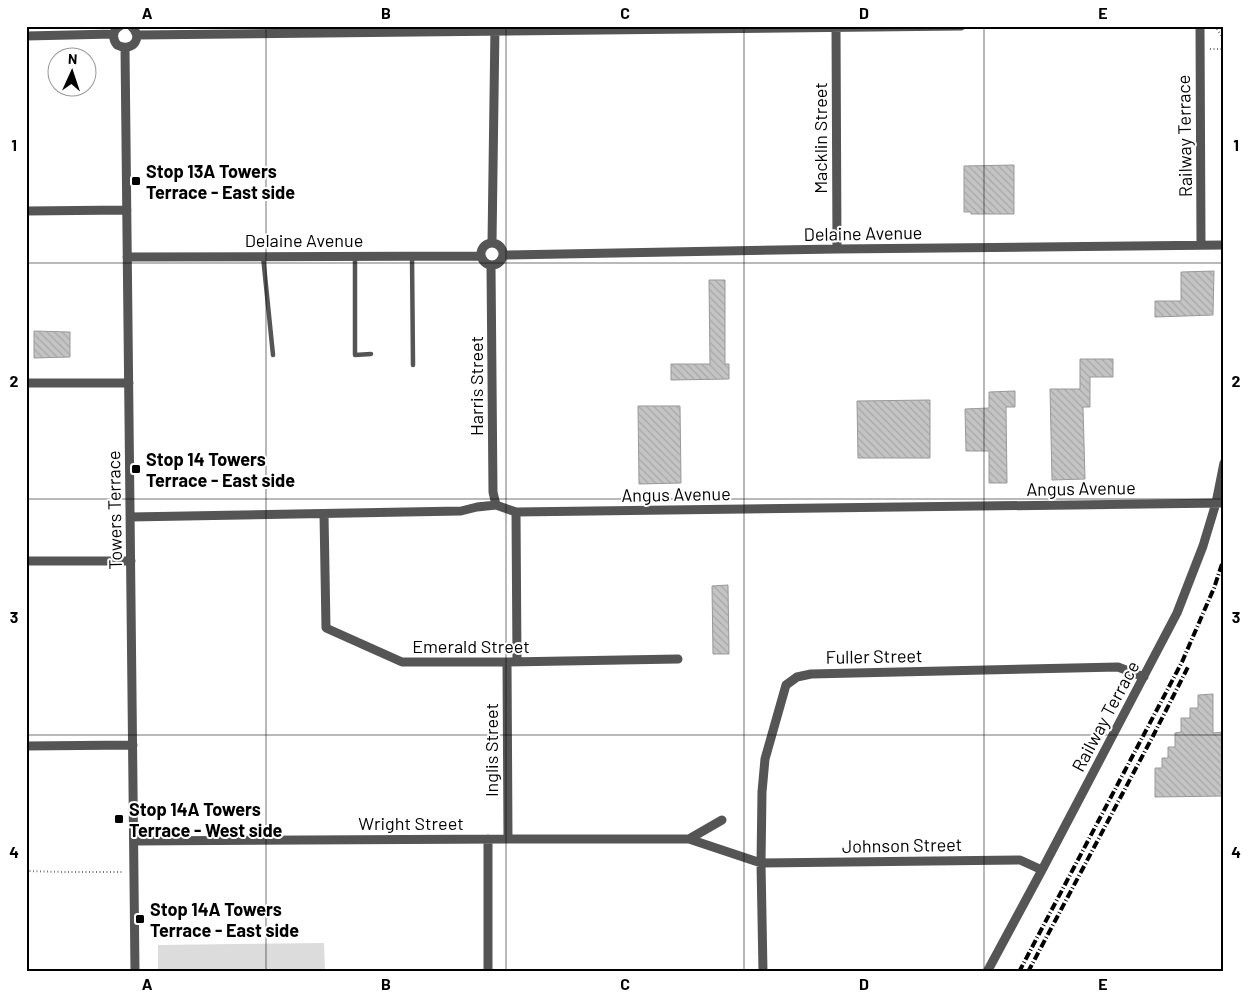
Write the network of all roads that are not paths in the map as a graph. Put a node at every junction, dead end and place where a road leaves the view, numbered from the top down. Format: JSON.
{"nodes":[{"id":1,"x":120,"y":26,"type":"edge"},
{"id":2,"x":131,"y":26,"type":"edge"},
{"id":3,"x":960,"y":26,"type":"edge"},
{"id":4,"x":1200,"y":26,"type":"edge"},
{"id":5,"x":836,"y":27,"type":"edge"},
{"id":6,"x":559,"y":28,"type":"edge"},
{"id":7,"x":495,"y":29,"type":"edge"},
{"id":8,"x":114,"y":34,"type":"junction"},
{"id":9,"x":137,"y":35,"type":"junction"},
{"id":10,"x":26,"y":36,"type":"edge"},
{"id":11,"x":125,"y":48,"type":"junction"},
{"id":12,"x":127,"y":210,"type":"junction"},
{"id":13,"x":26,"y":211,"type":"edge"},
{"id":14,"x":492,"y":243,"type":"junction"},
{"id":15,"x":1202,"y":245,"type":"junction"},
{"id":16,"x":1224,"y":245,"type":"edge"},
{"id":17,"x":837,"y":249,"type":"junction"},
{"id":18,"x":504,"y":255,"type":"junction"},
{"id":19,"x":263,"y":256,"type":"junction"},
{"id":20,"x":355,"y":256,"type":"junction"},
{"id":21,"x":412,"y":256,"type":"junction"},
{"id":22,"x":480,"y":256,"type":"junction"},
{"id":23,"x":127,"y":257,"type":"junction"},
{"id":24,"x":491,"y":266,"type":"junction"},
{"id":25,"x":371,"y":354,"type":"dead end"},
{"id":26,"x":273,"y":355,"type":"dead end"},
{"id":27,"x":413,"y":365,"type":"dead end"},
{"id":28,"x":129,"y":383,"type":"junction"},
{"id":29,"x":26,"y":384,"type":"edge"},
{"id":30,"x":1224,"y":463,"type":"edge"},
{"id":31,"x":1220,"y":503,"type":"edge"},
{"id":32,"x":496,"y":505,"type":"junction"},
{"id":33,"x":516,"y":512,"type":"junction"},
{"id":34,"x":324,"y":514,"type":"junction"},
{"id":35,"x":130,"y":517,"type":"junction"},
{"id":36,"x":131,"y":561,"type":"junction"},
{"id":37,"x":26,"y":562,"type":"edge"},
{"id":38,"x":678,"y":659,"type":"dead end"},
{"id":39,"x":512,"y":662,"type":"junction"},
{"id":40,"x":1144,"y":676,"type":"junction"},
{"id":41,"x":26,"y":746,"type":"edge"},
{"id":42,"x":132,"y":746,"type":"junction"},
{"id":43,"x":722,"y":820,"type":"dead end"},
{"id":44,"x":508,"y":838,"type":"junction"},
{"id":45,"x":488,"y":839,"type":"junction"},
{"id":46,"x":689,"y":840,"type":"junction"},
{"id":47,"x":134,"y":841,"type":"junction"},
{"id":48,"x":761,"y":863,"type":"junction"},
{"id":49,"x":1042,"y":870,"type":"junction"},
{"id":50,"x":135,"y":972,"type":"edge"},
{"id":51,"x":488,"y":972,"type":"edge"},
{"id":52,"x":763,"y":972,"type":"edge"},
{"id":53,"x":987,"y":972,"type":"edge"}],
"edges":[{"from":1,"to":8,"type":"street"},
{"from":2,"to":9,"type":"street"},
{"from":3,"to":5,"type":"street"},
{"from":4,"to":15,"type":"street","name":"Railway Terrace"},
{"from":5,"to":6,"type":"street"},
{"from":5,"to":17,"type":"street","name":"Macklin Street"},
{"from":6,"to":7,"type":"street"},
{"from":7,"to":9,"type":"street"},
{"from":7,"to":14,"type":"street"},
{"from":8,"to":10,"type":"street"},
{"from":8,"to":11,"type":"street"},
{"from":9,"to":11,"type":"street"},
{"from":11,"to":12,"type":"street","name":"Towers Terrace"},
{"from":12,"to":13,"type":"street"},
{"from":12,"to":23,"type":"street","name":"Towers Terrace"},
{"from":14,"to":18,"type":"street"},
{"from":14,"to":22,"type":"street"},
{"from":15,"to":16,"type":"street","name":"Delaine Avenue"},
{"from":15,"to":17,"type":"street","name":"Delaine Avenue"},
{"from":17,"to":18,"type":"street","name":"Delaine Avenue"},
{"from":18,"to":24,"type":"street"},
{"from":19,"to":20,"type":"street","name":"Delaine Avenue"},
{"from":19,"to":23,"type":"street","name":"Delaine Avenue"},
{"from":19,"to":26,"type":"lane"},
{"from":20,"to":21,"type":"street","name":"Delaine Avenue"},
{"from":20,"to":25,"type":"lane"},
{"from":21,"to":22,"type":"street","name":"Delaine Avenue"},
{"from":21,"to":27,"type":"lane"},
{"from":22,"to":24,"type":"street"},
{"from":23,"to":28,"type":"street","name":"Towers Terrace"},
{"from":24,"to":32,"type":"street","name":"Harris Street"},
{"from":28,"to":29,"type":"street"},
{"from":28,"to":35,"type":"street","name":"Towers Terrace"},
{"from":30,"to":31,"type":"street","name":"Railway Terrace"},
{"from":31,"to":33,"type":"street","name":"Angus Avenue"},
{"from":31,"to":40,"type":"street","name":"Railway Terrace"},
{"from":32,"to":33,"type":"street","name":"Angus Avenue"},
{"from":32,"to":34,"type":"street","name":"Angus Avenue"},
{"from":33,"to":39,"type":"street","name":"Inglis Street"},
{"from":34,"to":35,"type":"street","name":"Angus Avenue"},
{"from":34,"to":39,"type":"street","name":"Emerald Street"},
{"from":35,"to":36,"type":"street","name":"Towers Terrace"},
{"from":36,"to":37,"type":"street"},
{"from":36,"to":42,"type":"street","name":"Towers Terrace"},
{"from":38,"to":39,"type":"street","name":"Emerald Street"},
{"from":39,"to":44,"type":"street","name":"Inglis Street"},
{"from":40,"to":48,"type":"street","name":"Fuller Street"},
{"from":40,"to":49,"type":"street","name":"Railway Terrace"},
{"from":41,"to":42,"type":"street"},
{"from":42,"to":47,"type":"street","name":"Towers Terrace"},
{"from":43,"to":46,"type":"street"},
{"from":44,"to":45,"type":"street","name":"Wright Street"},
{"from":44,"to":46,"type":"street","name":"Wright Street"},
{"from":45,"to":47,"type":"street","name":"Wright Street"},
{"from":45,"to":51,"type":"street"},
{"from":46,"to":48,"type":"street","name":"Wright Street"},
{"from":47,"to":50,"type":"street","name":"Towers Terrace"},
{"from":48,"to":49,"type":"street","name":"Johnson Street"},
{"from":48,"to":52,"type":"street","name":"Fuller Street"},
{"from":49,"to":53,"type":"street","name":"Railway Terrace"}]}
